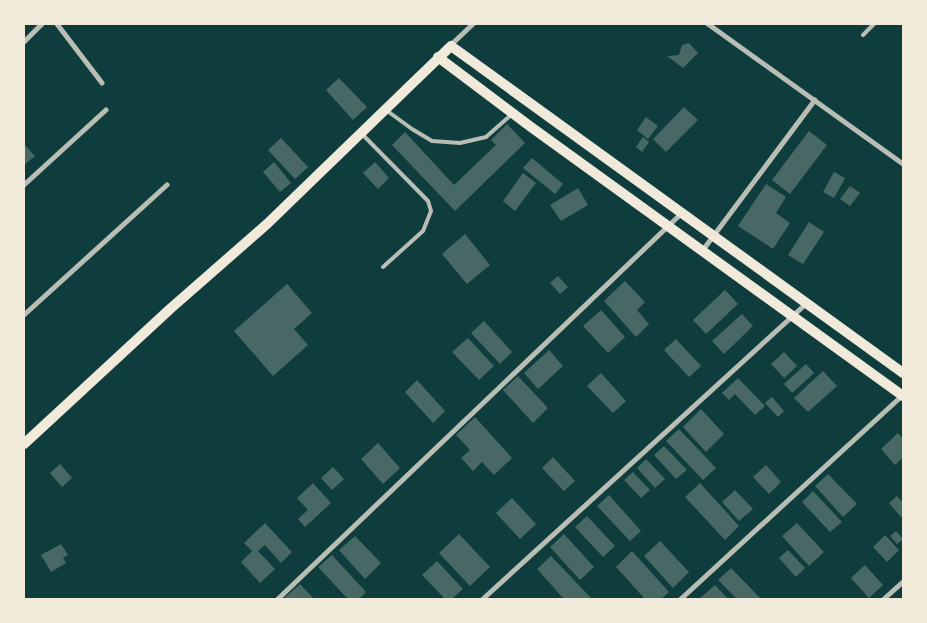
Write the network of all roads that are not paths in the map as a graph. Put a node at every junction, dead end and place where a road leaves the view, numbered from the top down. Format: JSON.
{"nodes":[{"id":1,"x":42,"y":24,"type":"edge"},
{"id":2,"x":57,"y":24,"type":"edge"},
{"id":3,"x":474,"y":24,"type":"edge"},
{"id":4,"x":710,"y":24,"type":"edge"},
{"id":5,"x":874,"y":24,"type":"edge"},
{"id":6,"x":863,"y":35,"type":"dead end"},
{"id":7,"x":24,"y":42,"type":"edge"},
{"id":8,"x":450,"y":46,"type":"junction"},
{"id":9,"x":438,"y":58,"type":"junction"},
{"id":10,"x":102,"y":82,"type":"dead end"},
{"id":11,"x":815,"y":100,"type":"junction"},
{"id":12,"x":106,"y":110,"type":"dead end"},
{"id":13,"x":385,"y":110,"type":"junction"},
{"id":14,"x":512,"y":113,"type":"junction"},
{"id":15,"x":361,"y":133,"type":"junction"},
{"id":16,"x":903,"y":164,"type":"edge"},
{"id":17,"x":24,"y":185,"type":"edge"},
{"id":18,"x":166,"y":185,"type":"dead end"},
{"id":19,"x":682,"y":213,"type":"junction"},
{"id":20,"x":669,"y":226,"type":"junction"},
{"id":21,"x":714,"y":236,"type":"junction"},
{"id":22,"x":702,"y":250,"type":"junction"},
{"id":23,"x":383,"y":267,"type":"dead end"},
{"id":24,"x":807,"y":303,"type":"junction"},
{"id":25,"x":24,"y":315,"type":"edge"},
{"id":26,"x":793,"y":316,"type":"junction"},
{"id":27,"x":903,"y":373,"type":"edge"},
{"id":28,"x":903,"y":396,"type":"edge"},
{"id":29,"x":24,"y":444,"type":"edge"},
{"id":30,"x":903,"y":582,"type":"edge"},
{"id":31,"x":278,"y":599,"type":"edge"},
{"id":32,"x":484,"y":599,"type":"edge"},
{"id":33,"x":680,"y":599,"type":"edge"},
{"id":34,"x":884,"y":599,"type":"edge"}],
"edges":[{"from":1,"to":7,"type":"street"},
{"from":2,"to":10,"type":"street"},
{"from":3,"to":8,"type":"street"},
{"from":4,"to":11,"type":"street"},
{"from":5,"to":6,"type":"lane"},
{"from":8,"to":9,"type":"main road"},
{"from":8,"to":19,"type":"main road"},
{"from":9,"to":13,"type":"main road"},
{"from":9,"to":14,"type":"main road"},
{"from":11,"to":16,"type":"street"},
{"from":11,"to":21,"type":"street"},
{"from":12,"to":17,"type":"street"},
{"from":13,"to":14,"type":"lane"},
{"from":13,"to":15,"type":"main road"},
{"from":14,"to":20,"type":"main road"},
{"from":15,"to":23,"type":"lane"},
{"from":15,"to":29,"type":"main road"},
{"from":18,"to":25,"type":"street"},
{"from":19,"to":20,"type":"street"},
{"from":19,"to":21,"type":"main road"},
{"from":20,"to":22,"type":"main road"},
{"from":20,"to":31,"type":"street"},
{"from":21,"to":22,"type":"street"},
{"from":21,"to":24,"type":"main road"},
{"from":22,"to":26,"type":"main road"},
{"from":24,"to":26,"type":"street"},
{"from":24,"to":27,"type":"main road"},
{"from":26,"to":28,"type":"main road"},
{"from":26,"to":32,"type":"street"},
{"from":28,"to":33,"type":"street"},
{"from":30,"to":34,"type":"street"}]}
